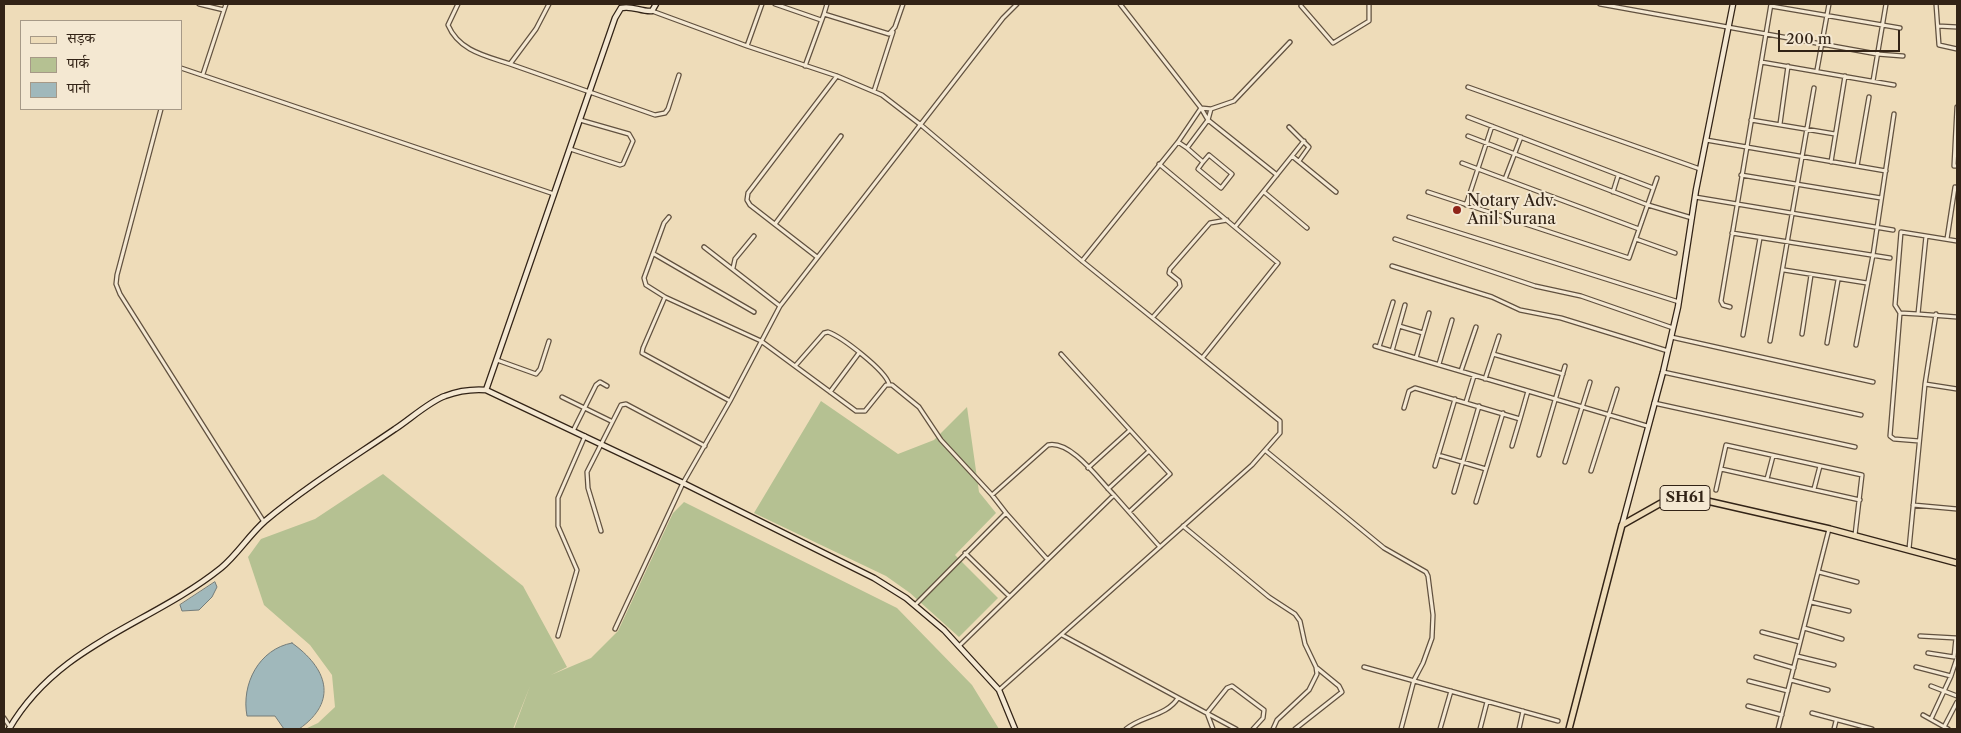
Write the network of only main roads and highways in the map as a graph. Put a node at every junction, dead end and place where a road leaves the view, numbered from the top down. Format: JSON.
{"nodes":[{"id":1,"x":1957,"y":563,"type":"edge"},
{"id":2,"x":1569,"y":729,"type":"edge"}],
"edges":[{"from":1,"to":2,"type":"main road","number":"SH61"}]}
